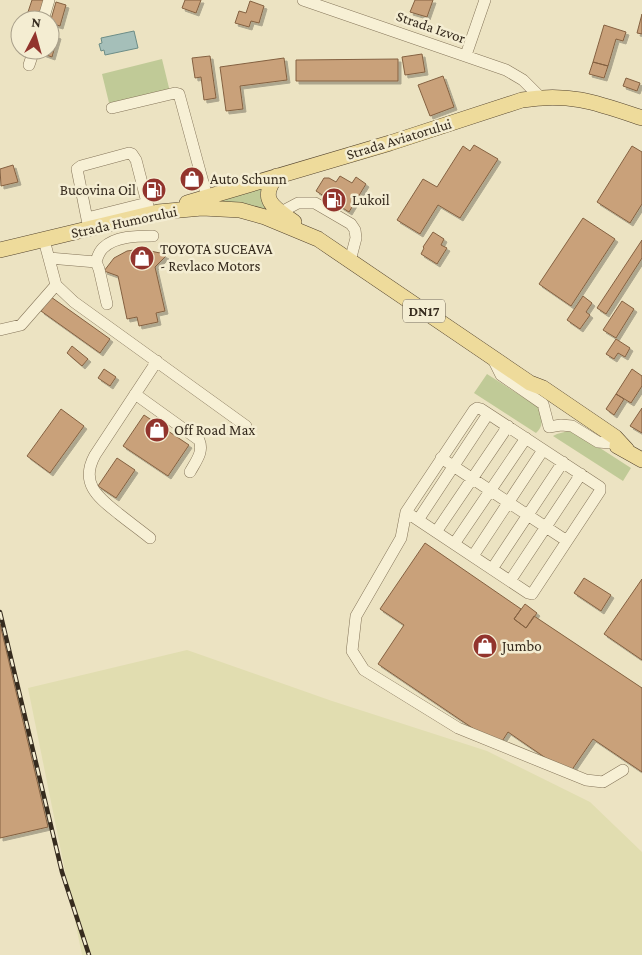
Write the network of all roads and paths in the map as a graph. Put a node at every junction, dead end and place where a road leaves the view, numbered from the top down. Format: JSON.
{"nodes":[{"id":1,"x":303,"y":0,"type":"edge"},
{"id":2,"x":485,"y":0,"type":"edge"},
{"id":3,"x":466,"y":56,"type":"junction"},
{"id":4,"x":30,"y":60,"type":"edge"},
{"id":5,"x":29,"y":64,"type":"dead end"},
{"id":6,"x":540,"y":97,"type":"junction"},
{"id":7,"x":112,"y":108,"type":"dead end"},
{"id":8,"x":642,"y":118,"type":"edge"},
{"id":9,"x":277,"y":176,"type":"junction"},
{"id":10,"x":207,"y":197,"type":"junction"},
{"id":11,"x":152,"y":209,"type":"junction"},
{"id":12,"x":281,"y":212,"type":"junction"},
{"id":13,"x":88,"y":223,"type":"junction"},
{"id":14,"x":153,"y":236,"type":"dead end"},
{"id":15,"x":318,"y":239,"type":"junction"},
{"id":16,"x":44,"y":240,"type":"junction"},
{"id":17,"x":0,"y":250,"type":"edge"},
{"id":18,"x":49,"y":258,"type":"junction"},
{"id":19,"x":350,"y":261,"type":"junction"},
{"id":20,"x":96,"y":262,"type":"junction"},
{"id":21,"x":56,"y":285,"type":"junction"},
{"id":22,"x":107,"y":304,"type":"dead end"},
{"id":23,"x":0,"y":330,"type":"edge"},
{"id":24,"x":493,"y":358,"type":"junction"},
{"id":25,"x":157,"y":361,"type":"junction"},
{"id":26,"x":530,"y":383,"type":"junction"},
{"id":27,"x":135,"y":394,"type":"junction"},
{"id":28,"x":488,"y":414,"type":"junction"},
{"id":29,"x":246,"y":426,"type":"dead end"},
{"id":30,"x":508,"y":426,"type":"junction"},
{"id":31,"x":549,"y":427,"type":"junction"},
{"id":32,"x":526,"y":438,"type":"junction"},
{"id":33,"x":610,"y":443,"type":"junction"},
{"id":34,"x":540,"y":448,"type":"junction"},
{"id":35,"x":627,"y":450,"type":"junction"},
{"id":36,"x":441,"y":458,"type":"junction"},
{"id":37,"x":642,"y":460,"type":"edge"},
{"id":38,"x":563,"y":462,"type":"junction"},
{"id":39,"x":453,"y":466,"type":"junction"},
{"id":40,"x":190,"y":472,"type":"dead end"},
{"id":41,"x":581,"y":474,"type":"junction"},
{"id":42,"x":472,"y":478,"type":"junction"},
{"id":43,"x":490,"y":491,"type":"junction"},
{"id":44,"x":508,"y":502,"type":"junction"},
{"id":45,"x":406,"y":512,"type":"junction"},
{"id":46,"x":528,"y":515,"type":"junction"},
{"id":47,"x":418,"y":520,"type":"junction"},
{"id":48,"x":546,"y":527,"type":"junction"},
{"id":49,"x":436,"y":532,"type":"junction"},
{"id":50,"x":150,"y":538,"type":"dead end"},
{"id":51,"x":568,"y":541,"type":"junction"},
{"id":52,"x":454,"y":544,"type":"junction"},
{"id":53,"x":473,"y":556,"type":"junction"},
{"id":54,"x":492,"y":569,"type":"junction"},
{"id":55,"x":510,"y":581,"type":"junction"},
{"id":56,"x":623,"y":770,"type":"dead end"}],
"edges":[{"from":1,"to":3,"type":"street","name":"Strada Izvor"},
{"from":2,"to":3,"type":"street"},
{"from":3,"to":6,"type":"street","name":"Strada Izvor"},
{"from":4,"to":5,"type":"street"},
{"from":6,"to":8,"type":"main road","name":"Strada Aviatorului"},
{"from":6,"to":9,"type":"main road","name":"Strada Aviatorului"},
{"from":7,"to":10,"type":"street"},
{"from":9,"to":10,"type":"main road","name":"Strada Aviatorului"},
{"from":9,"to":12,"type":"main road"},
{"from":10,"to":11,"type":"main road","name":"Strada Aviatorului"},
{"from":11,"to":13,"type":"main road","name":"Strada Humorului","number":"DN17"},
{"from":11,"to":13,"type":"street"},
{"from":11,"to":15,"type":"main road","name":"Strada Humorului","number":"DN17"},
{"from":12,"to":15,"type":"main road"},
{"from":12,"to":19,"type":"street"},
{"from":13,"to":16,"type":"main road","name":"Strada Humorului","number":"DN17"},
{"from":14,"to":20,"type":"street"},
{"from":15,"to":19,"type":"main road","name":"Strada Humorului","number":"DN17"},
{"from":16,"to":17,"type":"main road","name":"Strada Humorului","number":"DN17"},
{"from":16,"to":18,"type":"street"},
{"from":18,"to":20,"type":"street"},
{"from":18,"to":21,"type":"street"},
{"from":19,"to":24,"type":"main road","name":"Strada Humorului","number":"DN17"},
{"from":20,"to":22,"type":"street"},
{"from":21,"to":23,"type":"street"},
{"from":21,"to":25,"type":"street"},
{"from":24,"to":26,"type":"main road","name":"Strada Humorului","number":"DN17"},
{"from":24,"to":31,"type":"street"},
{"from":25,"to":27,"type":"street"},
{"from":25,"to":29,"type":"street"},
{"from":26,"to":33,"type":"main road","name":"Strada Humorului","number":"DN17"},
{"from":26,"to":35,"type":"main road","name":"Strada Humorului","number":"DN17"},
{"from":27,"to":40,"type":"street"},
{"from":27,"to":50,"type":"street"},
{"from":28,"to":30,"type":"street"},
{"from":28,"to":36,"type":"street"},
{"from":28,"to":39,"type":"street"},
{"from":30,"to":32,"type":"street"},
{"from":30,"to":42,"type":"street"},
{"from":31,"to":33,"type":"street"},
{"from":31,"to":34,"type":"street"},
{"from":32,"to":34,"type":"street"},
{"from":32,"to":43,"type":"street"},
{"from":33,"to":35,"type":"main road","name":"Strada Humorului","number":"DN17"},
{"from":34,"to":38,"type":"street"},
{"from":34,"to":44,"type":"street"},
{"from":35,"to":37,"type":"main road","name":"Strada Humorului","number":"DN17"},
{"from":36,"to":39,"type":"street"},
{"from":36,"to":45,"type":"street"},
{"from":38,"to":41,"type":"street"},
{"from":38,"to":46,"type":"street"},
{"from":39,"to":42,"type":"street"},
{"from":39,"to":47,"type":"street"},
{"from":41,"to":48,"type":"street"},
{"from":41,"to":51,"type":"street"},
{"from":42,"to":43,"type":"street"},
{"from":42,"to":49,"type":"street"},
{"from":43,"to":44,"type":"street"},
{"from":43,"to":52,"type":"street"},
{"from":44,"to":46,"type":"street"},
{"from":44,"to":53,"type":"street"},
{"from":45,"to":47,"type":"street"},
{"from":45,"to":56,"type":"street"},
{"from":46,"to":48,"type":"street"},
{"from":46,"to":54,"type":"street"},
{"from":47,"to":49,"type":"street"},
{"from":48,"to":51,"type":"street"},
{"from":48,"to":55,"type":"street"},
{"from":49,"to":52,"type":"street"},
{"from":51,"to":55,"type":"street"},
{"from":52,"to":53,"type":"street"},
{"from":53,"to":54,"type":"street"},
{"from":54,"to":55,"type":"street"}]}
